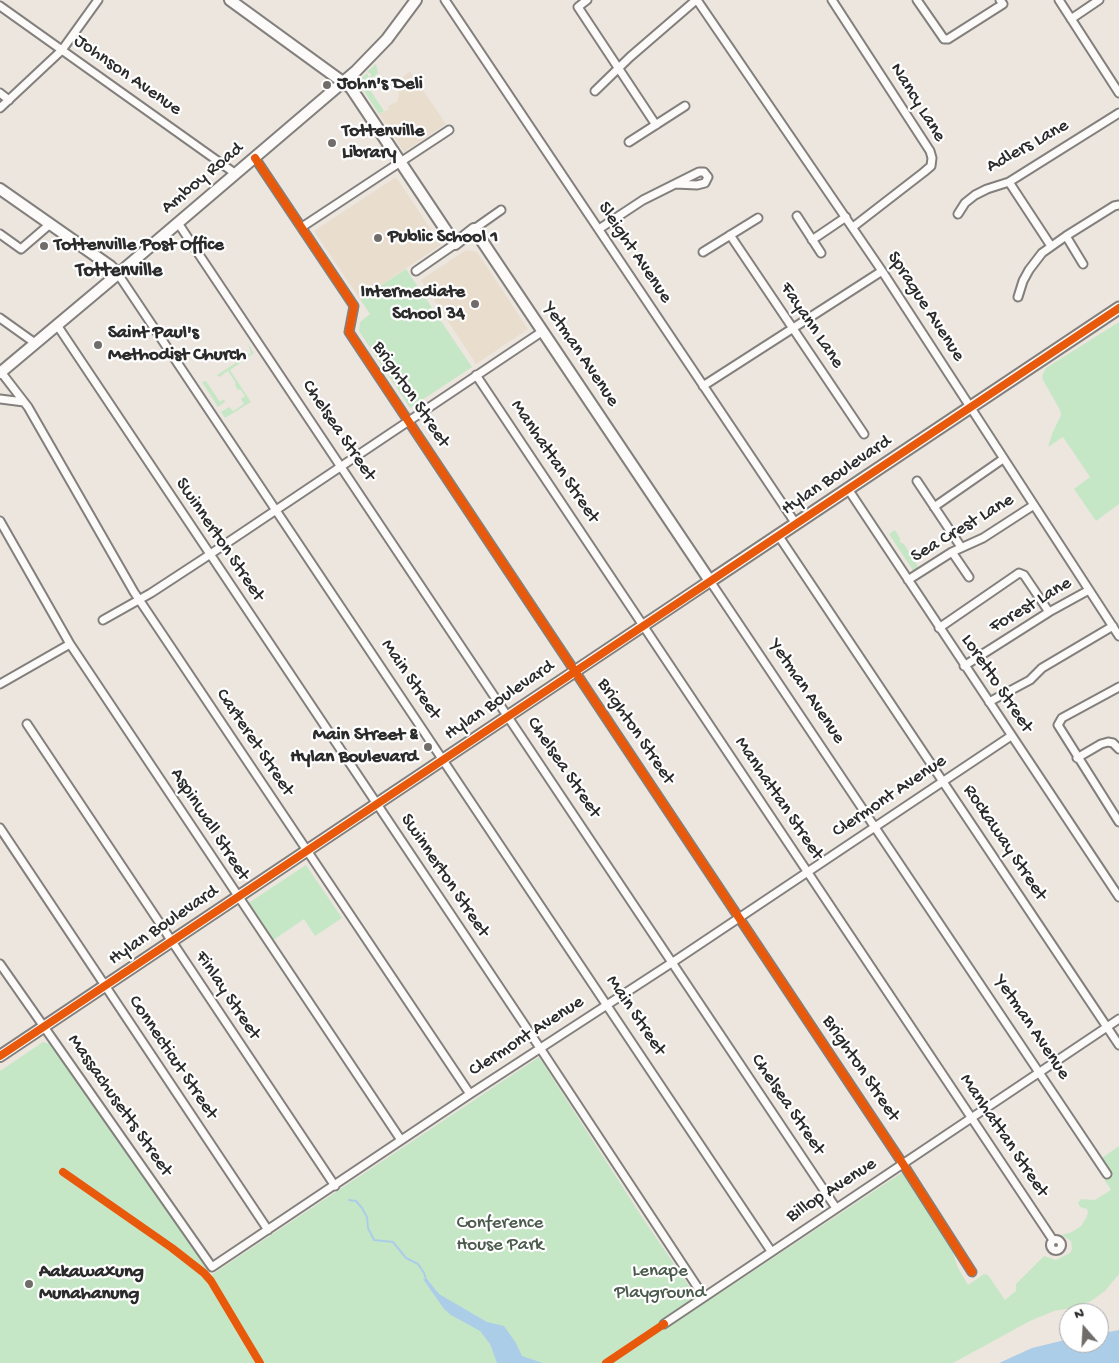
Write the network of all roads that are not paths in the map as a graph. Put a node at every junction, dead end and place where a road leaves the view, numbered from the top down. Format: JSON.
{"nodes":[{"id":1,"x":98,"y":0,"type":"edge"},
{"id":2,"x":230,"y":0,"type":"edge"},
{"id":3,"x":416,"y":0,"type":"edge"},
{"id":4,"x":445,"y":0,"type":"edge"},
{"id":5,"x":587,"y":0,"type":"edge"},
{"id":6,"x":697,"y":0,"type":"edge"},
{"id":7,"x":832,"y":0,"type":"edge"},
{"id":8,"x":917,"y":0,"type":"edge"},
{"id":9,"x":1000,"y":0,"type":"edge"},
{"id":10,"x":1059,"y":0,"type":"edge"},
{"id":11,"x":1099,"y":0,"type":"edge"},
{"id":12,"x":0,"y":6,"type":"edge"},
{"id":13,"x":1071,"y":19,"type":"junction"},
{"id":14,"x":62,"y":50,"type":"junction"},
{"id":15,"x":619,"y":68,"type":"junction"},
{"id":16,"x":343,"y":82,"type":"junction"},
{"id":17,"x":595,"y":90,"type":"dead end"},
{"id":18,"x":1119,"y":92,"type":"edge"},
{"id":19,"x":0,"y":93,"type":"edge"},
{"id":20,"x":9,"y":100,"type":"junction"},
{"id":21,"x":685,"y":106,"type":"dead end"},
{"id":22,"x":0,"y":108,"type":"edge"},
{"id":23,"x":1119,"y":113,"type":"edge"},
{"id":24,"x":656,"y":125,"type":"junction"},
{"id":25,"x":449,"y":130,"type":"dead end"},
{"id":26,"x":629,"y":142,"type":"dead end"},
{"id":27,"x":255,"y":158,"type":"junction"},
{"id":28,"x":400,"y":162,"type":"junction"},
{"id":29,"x":236,"y":174,"type":"junction"},
{"id":30,"x":1009,"y":182,"type":"junction"},
{"id":31,"x":675,"y":184,"type":"dead end"},
{"id":32,"x":0,"y":189,"type":"edge"},
{"id":33,"x":1119,"y":205,"type":"edge"},
{"id":34,"x":500,"y":210,"type":"dead end"},
{"id":35,"x":958,"y":214,"type":"dead end"},
{"id":36,"x":797,"y":216,"type":"dead end"},
{"id":37,"x":846,"y":217,"type":"junction"},
{"id":38,"x":758,"y":218,"type":"dead end"},
{"id":39,"x":178,"y":223,"type":"junction"},
{"id":40,"x":50,"y":224,"type":"junction"},
{"id":41,"x":302,"y":227,"type":"junction"},
{"id":42,"x":853,"y":227,"type":"junction"},
{"id":43,"x":474,"y":229,"type":"junction"},
{"id":44,"x":599,"y":229,"type":"junction"},
{"id":45,"x":0,"y":234,"type":"edge"},
{"id":46,"x":730,"y":235,"type":"junction"},
{"id":47,"x":1066,"y":236,"type":"junction"},
{"id":48,"x":812,"y":240,"type":"junction"},
{"id":49,"x":455,"y":244,"type":"junction"},
{"id":50,"x":1051,"y":246,"type":"junction"},
{"id":51,"x":703,"y":252,"type":"dead end"},
{"id":52,"x":821,"y":253,"type":"dead end"},
{"id":53,"x":1083,"y":264,"type":"dead end"},
{"id":54,"x":416,"y":271,"type":"dead end"},
{"id":55,"x":882,"y":271,"type":"junction"},
{"id":56,"x":118,"y":274,"type":"junction"},
{"id":57,"x":1018,"y":297,"type":"dead end"},
{"id":58,"x":1119,"y":308,"type":"edge"},
{"id":59,"x":0,"y":318,"type":"edge"},
{"id":60,"x":57,"y":325,"type":"junction"},
{"id":61,"x":793,"y":328,"type":"junction"},
{"id":62,"x":543,"y":331,"type":"junction"},
{"id":63,"x":35,"y":343,"type":"junction"},
{"id":64,"x":1,"y":372,"type":"edge"},
{"id":65,"x":476,"y":375,"type":"junction"},
{"id":66,"x":704,"y":386,"type":"junction"},
{"id":67,"x":0,"y":399,"type":"edge"},
{"id":68,"x":24,"y":402,"type":"junction"},
{"id":69,"x":971,"y":407,"type":"junction"},
{"id":70,"x":408,"y":421,"type":"junction"},
{"id":71,"x":864,"y":434,"type":"dead end"},
{"id":72,"x":1003,"y":459,"type":"junction"},
{"id":73,"x":341,"y":465,"type":"junction"},
{"id":74,"x":918,"y":481,"type":"dead end"},
{"id":75,"x":848,"y":489,"type":"junction"},
{"id":76,"x":1034,"y":505,"type":"junction"},
{"id":77,"x":934,"y":507,"type":"junction"},
{"id":78,"x":276,"y":510,"type":"junction"},
{"id":79,"x":0,"y":521,"type":"edge"},
{"id":80,"x":796,"y":524,"type":"junction"},
{"id":81,"x":778,"y":535,"type":"junction"},
{"id":82,"x":960,"y":547,"type":"junction"},
{"id":83,"x":952,"y":552,"type":"junction"},
{"id":84,"x":210,"y":555,"type":"junction"},
{"id":85,"x":969,"y":577,"type":"dead end"},
{"id":86,"x":908,"y":580,"type":"junction"},
{"id":87,"x":710,"y":581,"type":"junction"},
{"id":88,"x":1089,"y":590,"type":"junction"},
{"id":89,"x":139,"y":599,"type":"junction"},
{"id":90,"x":1049,"y":612,"type":"junction"},
{"id":91,"x":103,"y":620,"type":"dead end"},
{"id":92,"x":643,"y":626,"type":"junction"},
{"id":93,"x":1113,"y":626,"type":"junction"},
{"id":94,"x":939,"y":628,"type":"junction"},
{"id":95,"x":1119,"y":636,"type":"edge"},
{"id":96,"x":70,"y":644,"type":"junction"},
{"id":97,"x":964,"y":666,"type":"junction"},
{"id":98,"x":574,"y":672,"type":"junction"},
{"id":99,"x":0,"y":682,"type":"edge"},
{"id":100,"x":1119,"y":687,"type":"edge"},
{"id":101,"x":989,"y":702,"type":"junction"},
{"id":102,"x":508,"y":716,"type":"junction"},
{"id":103,"x":27,"y":724,"type":"dead end"},
{"id":104,"x":1011,"y":736,"type":"junction"},
{"id":105,"x":1119,"y":749,"type":"edge"},
{"id":106,"x":1077,"y":758,"type":"junction"},
{"id":107,"x":443,"y":759,"type":"junction"},
{"id":108,"x":943,"y":782,"type":"junction"},
{"id":109,"x":376,"y":804,"type":"junction"},
{"id":110,"x":1119,"y":822,"type":"edge"},
{"id":111,"x":875,"y":827,"type":"junction"},
{"id":112,"x":0,"y":828,"type":"edge"},
{"id":113,"x":306,"y":851,"type":"junction"},
{"id":114,"x":807,"y":872,"type":"junction"},
{"id":115,"x":238,"y":897,"type":"junction"},
{"id":116,"x":1119,"y":897,"type":"edge"},
{"id":117,"x":739,"y":918,"type":"junction"},
{"id":118,"x":171,"y":941,"type":"junction"},
{"id":119,"x":673,"y":962,"type":"junction"},
{"id":120,"x":0,"y":964,"type":"edge"},
{"id":121,"x":105,"y":986,"type":"junction"},
{"id":122,"x":607,"y":1005,"type":"junction"},
{"id":123,"x":1119,"y":1020,"type":"edge"},
{"id":124,"x":43,"y":1027,"type":"junction"},
{"id":125,"x":1107,"y":1027,"type":"junction"},
{"id":126,"x":1119,"y":1045,"type":"edge"},
{"id":127,"x":540,"y":1048,"type":"junction"},
{"id":128,"x":0,"y":1056,"type":"edge"},
{"id":129,"x":1039,"y":1073,"type":"junction"},
{"id":130,"x":470,"y":1094,"type":"junction"},
{"id":131,"x":972,"y":1118,"type":"junction"},
{"id":132,"x":401,"y":1140,"type":"junction"},
{"id":133,"x":903,"y":1164,"type":"junction"},
{"id":134,"x":1107,"y":1174,"type":"dead end"},
{"id":135,"x":335,"y":1186,"type":"junction"},
{"id":136,"x":836,"y":1208,"type":"junction"},
{"id":137,"x":268,"y":1230,"type":"junction"},
{"id":138,"x":1053,"y":1240,"type":"dead end"},
{"id":139,"x":771,"y":1251,"type":"junction"},
{"id":140,"x":212,"y":1267,"type":"joint"},
{"id":141,"x":972,"y":1272,"type":"dead end"},
{"id":142,"x":704,"y":1297,"type":"junction"},
{"id":143,"x":664,"y":1324,"type":"dead end"}],
"edges":[{"from":1,"to":14,"type":"street"},
{"from":2,"to":16,"type":"street"},
{"from":3,"to":16,"type":"street","name":"Amboy Road"},
{"from":4,"to":44,"type":"street","name":"Sleight Avenue"},
{"from":5,"to":15,"type":"street"},
{"from":6,"to":15,"type":"street"},
{"from":6,"to":37,"type":"street","name":"Sprague Avenue"},
{"from":7,"to":42,"type":"street","name":"Nancy Lane"},
{"from":8,"to":9,"type":"street"},
{"from":10,"to":13,"type":"street"},
{"from":11,"to":13,"type":"street"},
{"from":12,"to":14,"type":"street","name":"Johnson Avenue"},
{"from":13,"to":18,"type":"street"},
{"from":14,"to":20,"type":"street"},
{"from":14,"to":29,"type":"street","name":"Johnson Avenue"},
{"from":15,"to":17,"type":"street"},
{"from":15,"to":24,"type":"street"},
{"from":16,"to":27,"type":"street","name":"Amboy Road"},
{"from":16,"to":28,"type":"street"},
{"from":19,"to":20,"type":"street"},
{"from":20,"to":22,"type":"street"},
{"from":21,"to":24,"type":"street"},
{"from":23,"to":30,"type":"street","name":"Adlers Lane"},
{"from":24,"to":26,"type":"street"},
{"from":25,"to":28,"type":"street"},
{"from":27,"to":29,"type":"street","name":"Amboy Road"},
{"from":27,"to":41,"type":"street","name":"Brighton Street"},
{"from":28,"to":41,"type":"street"},
{"from":28,"to":49,"type":"street"},
{"from":29,"to":39,"type":"street","name":"Amboy Road"},
{"from":30,"to":35,"type":"street","name":"Adlers Lane"},
{"from":30,"to":50,"type":"street"},
{"from":31,"to":44,"type":"street"},
{"from":32,"to":40,"type":"street","name":"Main Street"},
{"from":33,"to":47,"type":"street"},
{"from":34,"to":43,"type":"street"},
{"from":36,"to":48,"type":"street"},
{"from":37,"to":42,"type":"street","name":"Sprague Avenue"},
{"from":37,"to":48,"type":"street"},
{"from":38,"to":46,"type":"street"},
{"from":39,"to":56,"type":"street","name":"Amboy Road"},
{"from":39,"to":73,"type":"street","name":"Chelsea Street"},
{"from":40,"to":45,"type":"street"},
{"from":40,"to":56,"type":"street","name":"Main Street"},
{"from":41,"to":70,"type":"street","name":"Brighton Street"},
{"from":42,"to":55,"type":"street","name":"Sprague Avenue"},
{"from":43,"to":49,"type":"street"},
{"from":43,"to":62,"type":"street","name":"Yetman Avenue"},
{"from":44,"to":66,"type":"street","name":"Sleight Avenue"},
{"from":46,"to":51,"type":"street"},
{"from":46,"to":61,"type":"street","name":"Fayann Lane"},
{"from":47,"to":50,"type":"street"},
{"from":47,"to":53,"type":"street"},
{"from":48,"to":52,"type":"street"},
{"from":49,"to":54,"type":"street"},
{"from":50,"to":57,"type":"street"},
{"from":55,"to":61,"type":"street"},
{"from":55,"to":69,"type":"street","name":"Sprague Avenue"},
{"from":56,"to":60,"type":"street","name":"Amboy Road"},
{"from":56,"to":78,"type":"street","name":"Main Street"},
{"from":58,"to":69,"type":"main road","name":"Hylan Boulevard"},
{"from":59,"to":63,"type":"street"},
{"from":60,"to":63,"type":"street","name":"Amboy Road"},
{"from":60,"to":84,"type":"street","name":"Swinnerton Street"},
{"from":61,"to":66,"type":"street"},
{"from":61,"to":71,"type":"street","name":"Fayann Lane"},
{"from":62,"to":65,"type":"street"},
{"from":62,"to":87,"type":"street","name":"Yetman Avenue"},
{"from":63,"to":64,"type":"street","name":"Amboy Road"},
{"from":64,"to":68,"type":"street","name":"Carteret Street"},
{"from":65,"to":70,"type":"street"},
{"from":65,"to":92,"type":"street","name":"Manhattan Street"},
{"from":66,"to":80,"type":"street","name":"Sleight Avenue"},
{"from":67,"to":68,"type":"street"},
{"from":68,"to":89,"type":"street","name":"Carteret Street"},
{"from":69,"to":72,"type":"street","name":"Sprague Avenue"},
{"from":69,"to":75,"type":"main road","name":"Hylan Boulevard"},
{"from":70,"to":73,"type":"street"},
{"from":70,"to":98,"type":"street","name":"Brighton Street"},
{"from":72,"to":76,"type":"street","name":"Sprague Avenue"},
{"from":72,"to":77,"type":"street"},
{"from":73,"to":78,"type":"street"},
{"from":73,"to":102,"type":"street","name":"Chelsea Street"},
{"from":74,"to":77,"type":"street"},
{"from":75,"to":80,"type":"main road","name":"Hylan Boulevard"},
{"from":75,"to":86,"type":"street","name":"Loretto Street"},
{"from":76,"to":82,"type":"street","name":"Sea Crest Lane"},
{"from":76,"to":88,"type":"street","name":"Sprague Avenue"},
{"from":77,"to":82,"type":"street"},
{"from":78,"to":84,"type":"street"},
{"from":78,"to":107,"type":"street","name":"Main Street"},
{"from":79,"to":96,"type":"street","name":"Aspinwall Street"},
{"from":80,"to":81,"type":"main road","name":"Hylan Boulevard"},
{"from":81,"to":87,"type":"main road","name":"Hylan Boulevard"},
{"from":81,"to":108,"type":"street","name":"Rockaway Street"},
{"from":82,"to":83,"type":"street","name":"Sea Crest Lane"},
{"from":83,"to":85,"type":"street"},
{"from":83,"to":86,"type":"street","name":"Sea Crest Lane"},
{"from":84,"to":89,"type":"street"},
{"from":84,"to":109,"type":"street","name":"Swinnerton Street"},
{"from":86,"to":94,"type":"street","name":"Loretto Street"},
{"from":87,"to":92,"type":"street","name":"Hylan Boulevard"},
{"from":87,"to":111,"type":"street","name":"Yetman Avenue"},
{"from":88,"to":90,"type":"street","name":"Forest Lane"},
{"from":88,"to":93,"type":"street","name":"Sprague Avenue"},
{"from":89,"to":91,"type":"street"},
{"from":89,"to":113,"type":"street","name":"Carteret Street"},
{"from":90,"to":94,"type":"street"},
{"from":90,"to":97,"type":"street","name":"Forest Lane"},
{"from":92,"to":98,"type":"street","name":"Hylan Boulevard"},
{"from":92,"to":114,"type":"street","name":"Manhattan Street"},
{"from":93,"to":95,"type":"street","name":"Sprague Avenue"},
{"from":93,"to":101,"type":"street"},
{"from":94,"to":97,"type":"street","name":"Loretto Street"},
{"from":96,"to":99,"type":"street"},
{"from":96,"to":115,"type":"street","name":"Aspinwall Street"},
{"from":97,"to":101,"type":"street","name":"Loretto Street"},
{"from":98,"to":102,"type":"street","name":"Hylan Boulevard"},
{"from":98,"to":117,"type":"street","name":"Brighton Street"},
{"from":100,"to":106,"type":"street"},
{"from":101,"to":104,"type":"street","name":"Loretto Street"},
{"from":102,"to":107,"type":"street","name":"Hylan Boulevard"},
{"from":102,"to":119,"type":"street","name":"Chelsea Street"},
{"from":103,"to":118,"type":"street","name":"Finlay Street"},
{"from":104,"to":108,"type":"street","name":"Clermont Avenue"},
{"from":104,"to":116,"type":"street","name":"Loretto Street"},
{"from":105,"to":106,"type":"street"},
{"from":106,"to":110,"type":"street"},
{"from":107,"to":109,"type":"street","name":"Hylan Boulevard"},
{"from":107,"to":122,"type":"street","name":"Main Street"},
{"from":108,"to":111,"type":"street","name":"Clermont Avenue"},
{"from":108,"to":125,"type":"street","name":"Rockaway Street"},
{"from":109,"to":113,"type":"street","name":"Hylan Boulevard"},
{"from":109,"to":127,"type":"street","name":"Swinnerton Street"},
{"from":111,"to":114,"type":"street","name":"Clermont Avenue"},
{"from":111,"to":129,"type":"street","name":"Yetman Avenue"},
{"from":112,"to":121,"type":"street","name":"Connecticut Street"},
{"from":113,"to":115,"type":"street","name":"Hylan Boulevard"},
{"from":113,"to":130,"type":"street","name":"Carteret Street"},
{"from":114,"to":117,"type":"street","name":"Clermont Avenue"},
{"from":114,"to":131,"type":"street","name":"Manhattan Street"},
{"from":115,"to":118,"type":"street","name":"Hylan Boulevard"},
{"from":115,"to":132,"type":"street","name":"Aspinwall Street"},
{"from":117,"to":119,"type":"street","name":"Clermont Avenue"},
{"from":117,"to":133,"type":"street","name":"Brighton Street"},
{"from":118,"to":121,"type":"street","name":"Hylan Boulevard"},
{"from":118,"to":135,"type":"street","name":"Finlay Street"},
{"from":119,"to":122,"type":"street","name":"Clermont Avenue"},
{"from":119,"to":136,"type":"street","name":"Chelsea Street"},
{"from":120,"to":124,"type":"street","name":"Massachusetts Street"},
{"from":121,"to":124,"type":"street","name":"Hylan Boulevard"},
{"from":121,"to":137,"type":"street","name":"Connecticut Street"},
{"from":122,"to":127,"type":"street","name":"Clermont Avenue"},
{"from":122,"to":139,"type":"street","name":"Main Street"},
{"from":123,"to":125,"type":"street","name":"Billop Avenue"},
{"from":124,"to":128,"type":"street","name":"Hylan Boulevard"},
{"from":124,"to":140,"type":"street","name":"Massachusetts Street"},
{"from":125,"to":126,"type":"street","name":"Rockaway Street"},
{"from":125,"to":129,"type":"street","name":"Billop Avenue"},
{"from":127,"to":130,"type":"street","name":"Clermont Avenue"},
{"from":127,"to":142,"type":"street","name":"Swinnerton Street"},
{"from":129,"to":131,"type":"street","name":"Billop Avenue"},
{"from":129,"to":134,"type":"street","name":"Yetman Avenue"},
{"from":130,"to":132,"type":"street","name":"Clermont Avenue"},
{"from":131,"to":133,"type":"street","name":"Billop Avenue"},
{"from":131,"to":138,"type":"street","name":"Manhattan Street"},
{"from":132,"to":135,"type":"street","name":"Clermont Avenue"},
{"from":133,"to":136,"type":"street","name":"Billop Avenue"},
{"from":133,"to":141,"type":"street","name":"Brighton Street"},
{"from":135,"to":137,"type":"street","name":"Clermont Avenue"},
{"from":136,"to":139,"type":"street","name":"Billop Avenue"},
{"from":137,"to":140,"type":"street","name":"Clermont Avenue"},
{"from":139,"to":142,"type":"street","name":"Billop Avenue"},
{"from":142,"to":143,"type":"street","name":"Billop Avenue"}]}
